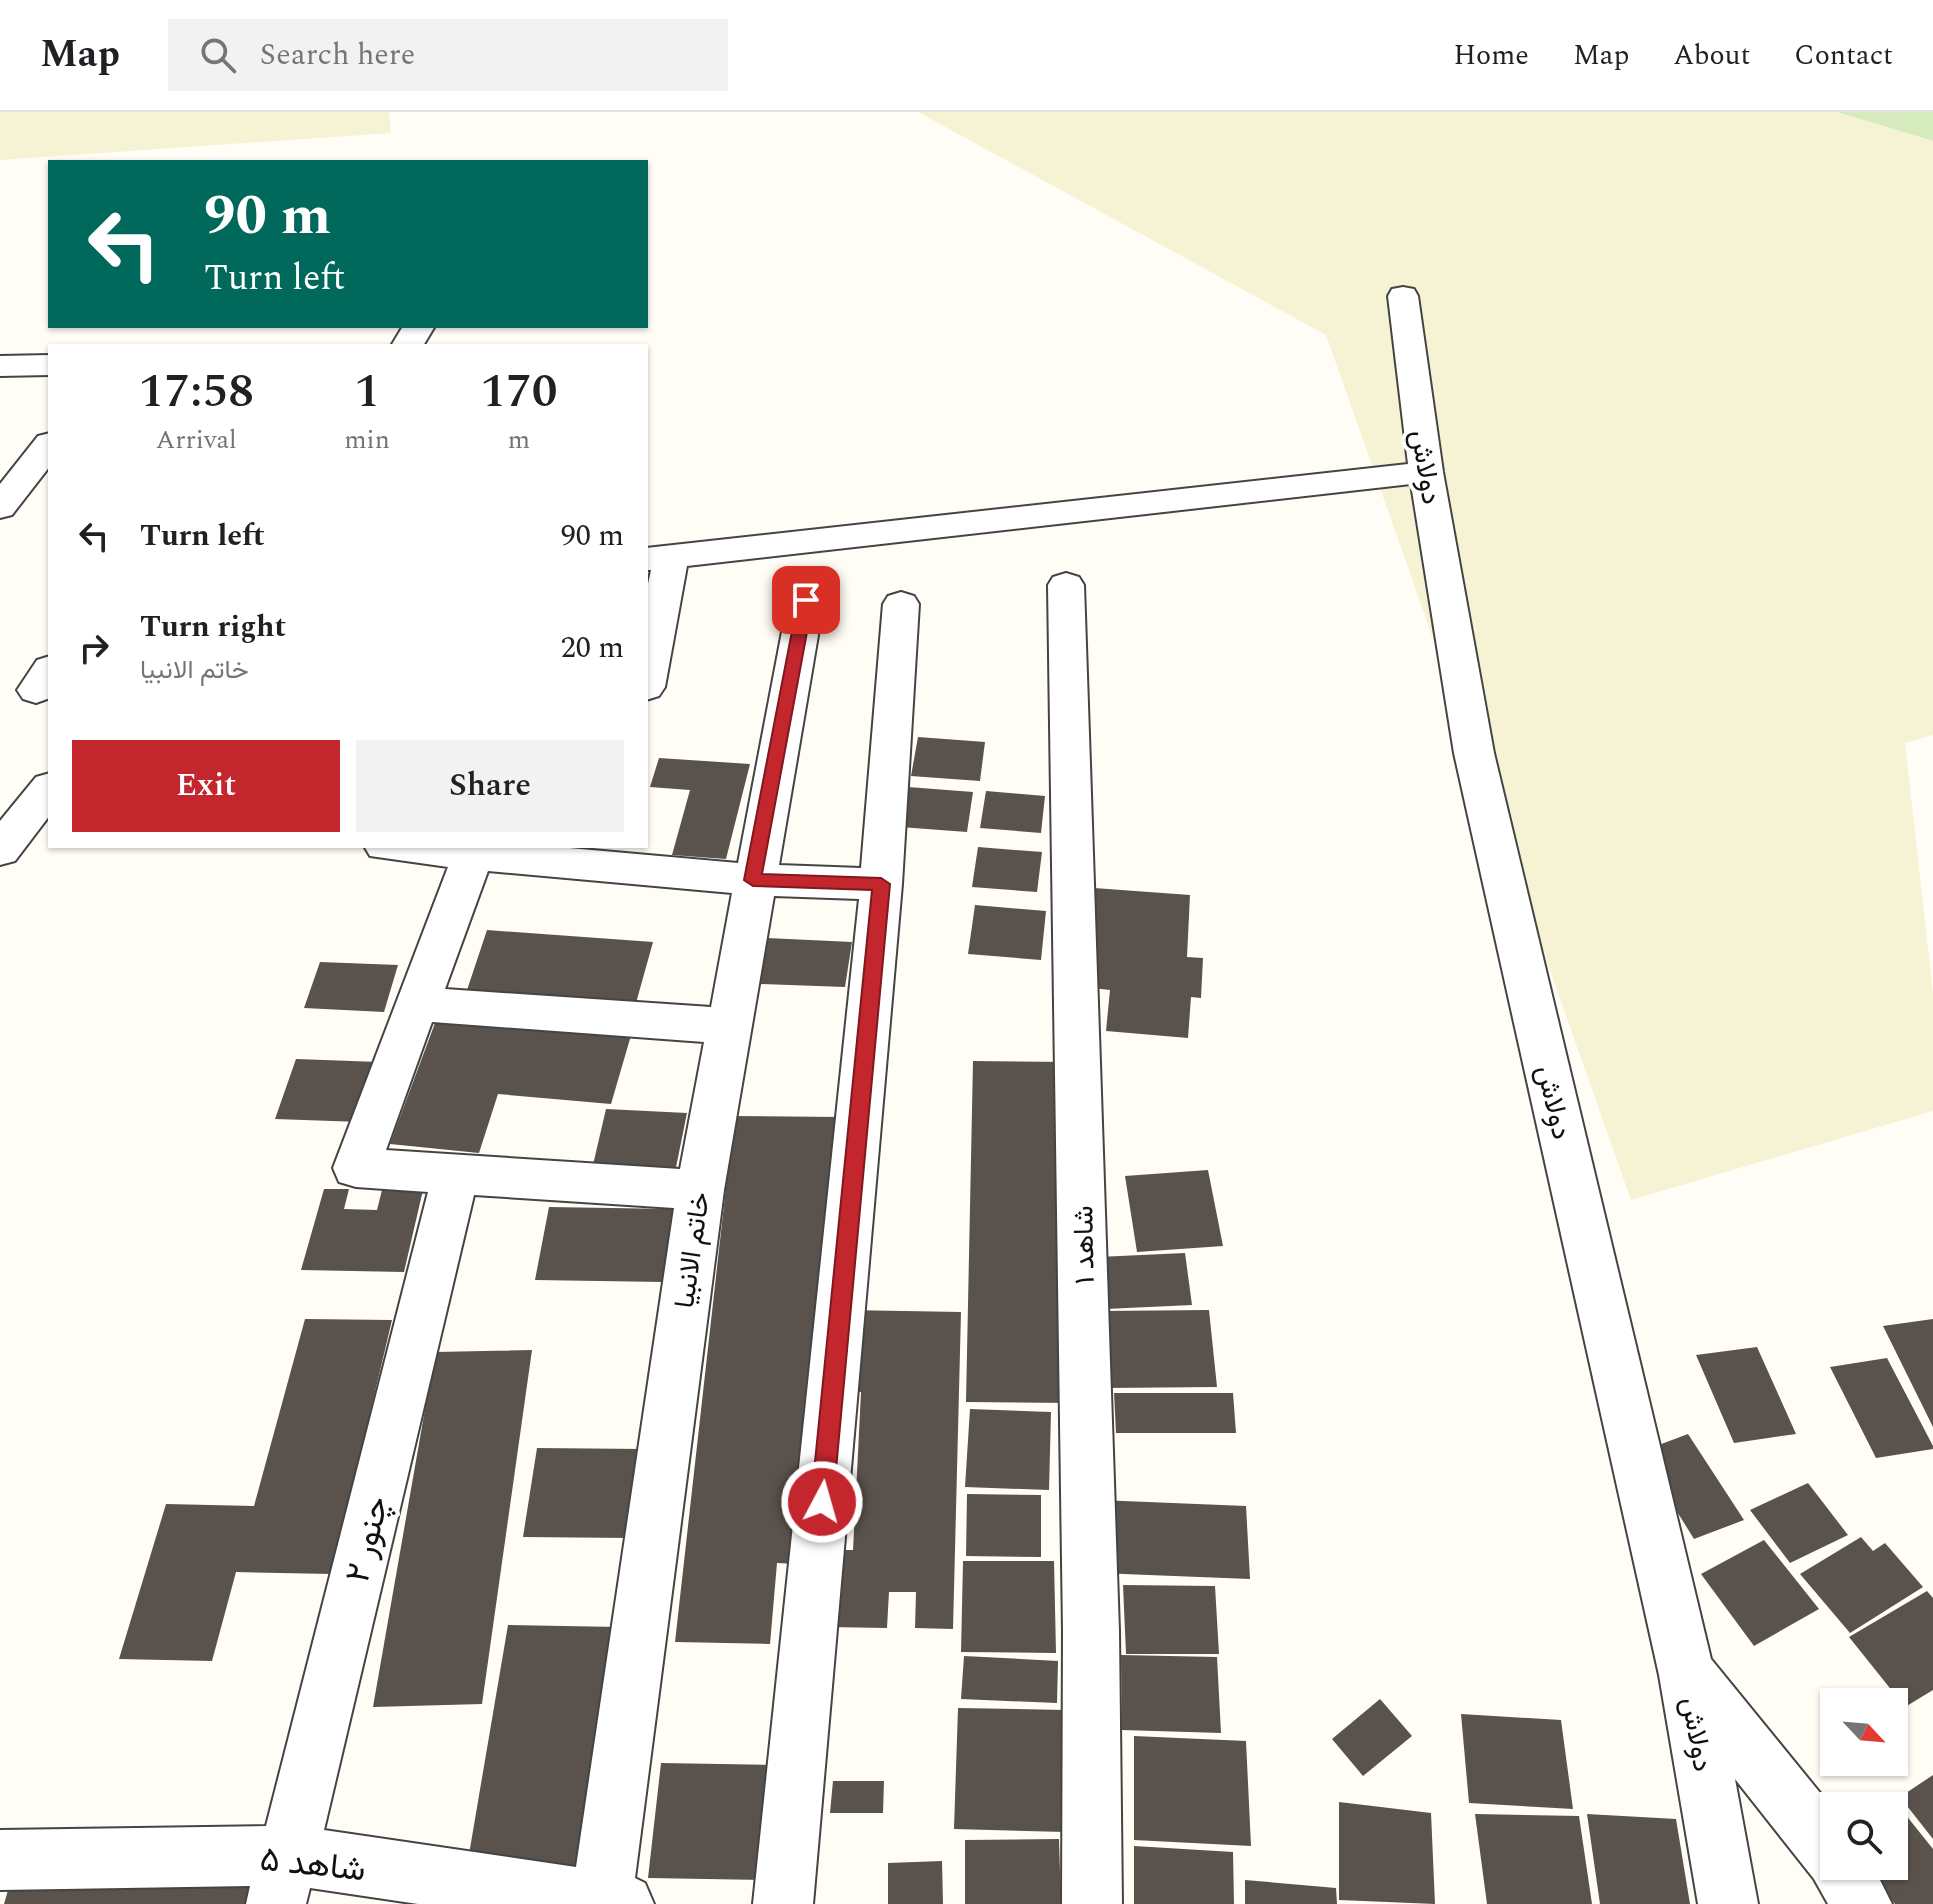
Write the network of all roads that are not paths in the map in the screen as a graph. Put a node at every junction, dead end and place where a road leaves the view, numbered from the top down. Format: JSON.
{"nodes":[{"id":1,"x":1403,"y":296,"type":"dead end"},
{"id":2,"x":48,"y":365,"type":"edge"},
{"id":3,"x":0,"y":366,"type":"edge"},
{"id":4,"x":48,"y":446,"type":"edge"},
{"id":5,"x":1426,"y":472,"type":"junction"},
{"id":6,"x":0,"y":507,"type":"edge"},
{"id":7,"x":659,"y":558,"type":"edge"},
{"id":8,"x":1066,"y":585,"type":"dead end"},
{"id":9,"x":806,"y":600,"type":"dead end"},
{"id":10,"x":901,"y":604,"type":"dead end"},
{"id":11,"x":648,"y":667,"type":"edge"},
{"id":12,"x":48,"y":790,"type":"edge"},
{"id":13,"x":429,"y":848,"type":"edge"},
{"id":14,"x":0,"y":850,"type":"edge"},
{"id":15,"x":474,"y":850,"type":"edge"},
{"id":16,"x":613,"y":857,"type":"edge"},
{"id":17,"x":753,"y":880,"type":"junction"},
{"id":18,"x":881,"y":884,"type":"junction"},
{"id":19,"x":417,"y":1004,"type":"junction"},
{"id":20,"x":728,"y":1026,"type":"junction"},
{"id":21,"x":456,"y":1173,"type":"junction"},
{"id":22,"x":700,"y":1190,"type":"junction"},
{"id":23,"x":1687,"y":1675,"type":"junction"},
{"id":24,"x":1820,"y":1840,"type":"edge"},
{"id":25,"x":0,"y":1860,"type":"edge"},
{"id":26,"x":282,"y":1880,"type":"edge"},
{"id":27,"x":1847,"y":1880,"type":"edge"},
{"id":28,"x":609,"y":1903,"type":"edge"},
{"id":29,"x":783,"y":1904,"type":"edge"},
{"id":30,"x":1092,"y":1904,"type":"edge"},
{"id":31,"x":1728,"y":1904,"type":"edge"},
{"id":32,"x":1862,"y":1904,"type":"edge"}],
"edges":[{"from":1,"to":5,"type":"street","name":"دولاش"},
{"from":2,"to":3,"type":"street"},
{"from":4,"to":6,"type":"street"},
{"from":5,"to":7,"type":"street"},
{"from":5,"to":23,"type":"street","name":"دولاش"},
{"from":7,"to":11,"type":"street"},
{"from":8,"to":30,"type":"street","name":"شاهد ۱"},
{"from":9,"to":17,"type":"street","name":"خاتم الانبیا"},
{"from":10,"to":18,"type":"street"},
{"from":12,"to":14,"type":"street"},
{"from":13,"to":15,"type":"street"},
{"from":15,"to":16,"type":"street"},
{"from":15,"to":19,"type":"street"},
{"from":16,"to":17,"type":"street"},
{"from":17,"to":18,"type":"street"},
{"from":17,"to":20,"type":"street","name":"خاتم الانبیا"},
{"from":18,"to":29,"type":"street"},
{"from":19,"to":20,"type":"street"},
{"from":19,"to":21,"type":"street"},
{"from":20,"to":22,"type":"street","name":"خاتم الانبیا"},
{"from":21,"to":22,"type":"street"},
{"from":21,"to":26,"type":"street","name":"چنور ۲"},
{"from":22,"to":28,"type":"street","name":"خاتم الانبیا"},
{"from":23,"to":24,"type":"street"},
{"from":23,"to":31,"type":"street","name":"دولاش"},
{"from":25,"to":26,"type":"street","name":"شاهد ۵"},
{"from":26,"to":28,"type":"street","name":"شاهد ۵"},
{"from":27,"to":32,"type":"street"}]}
